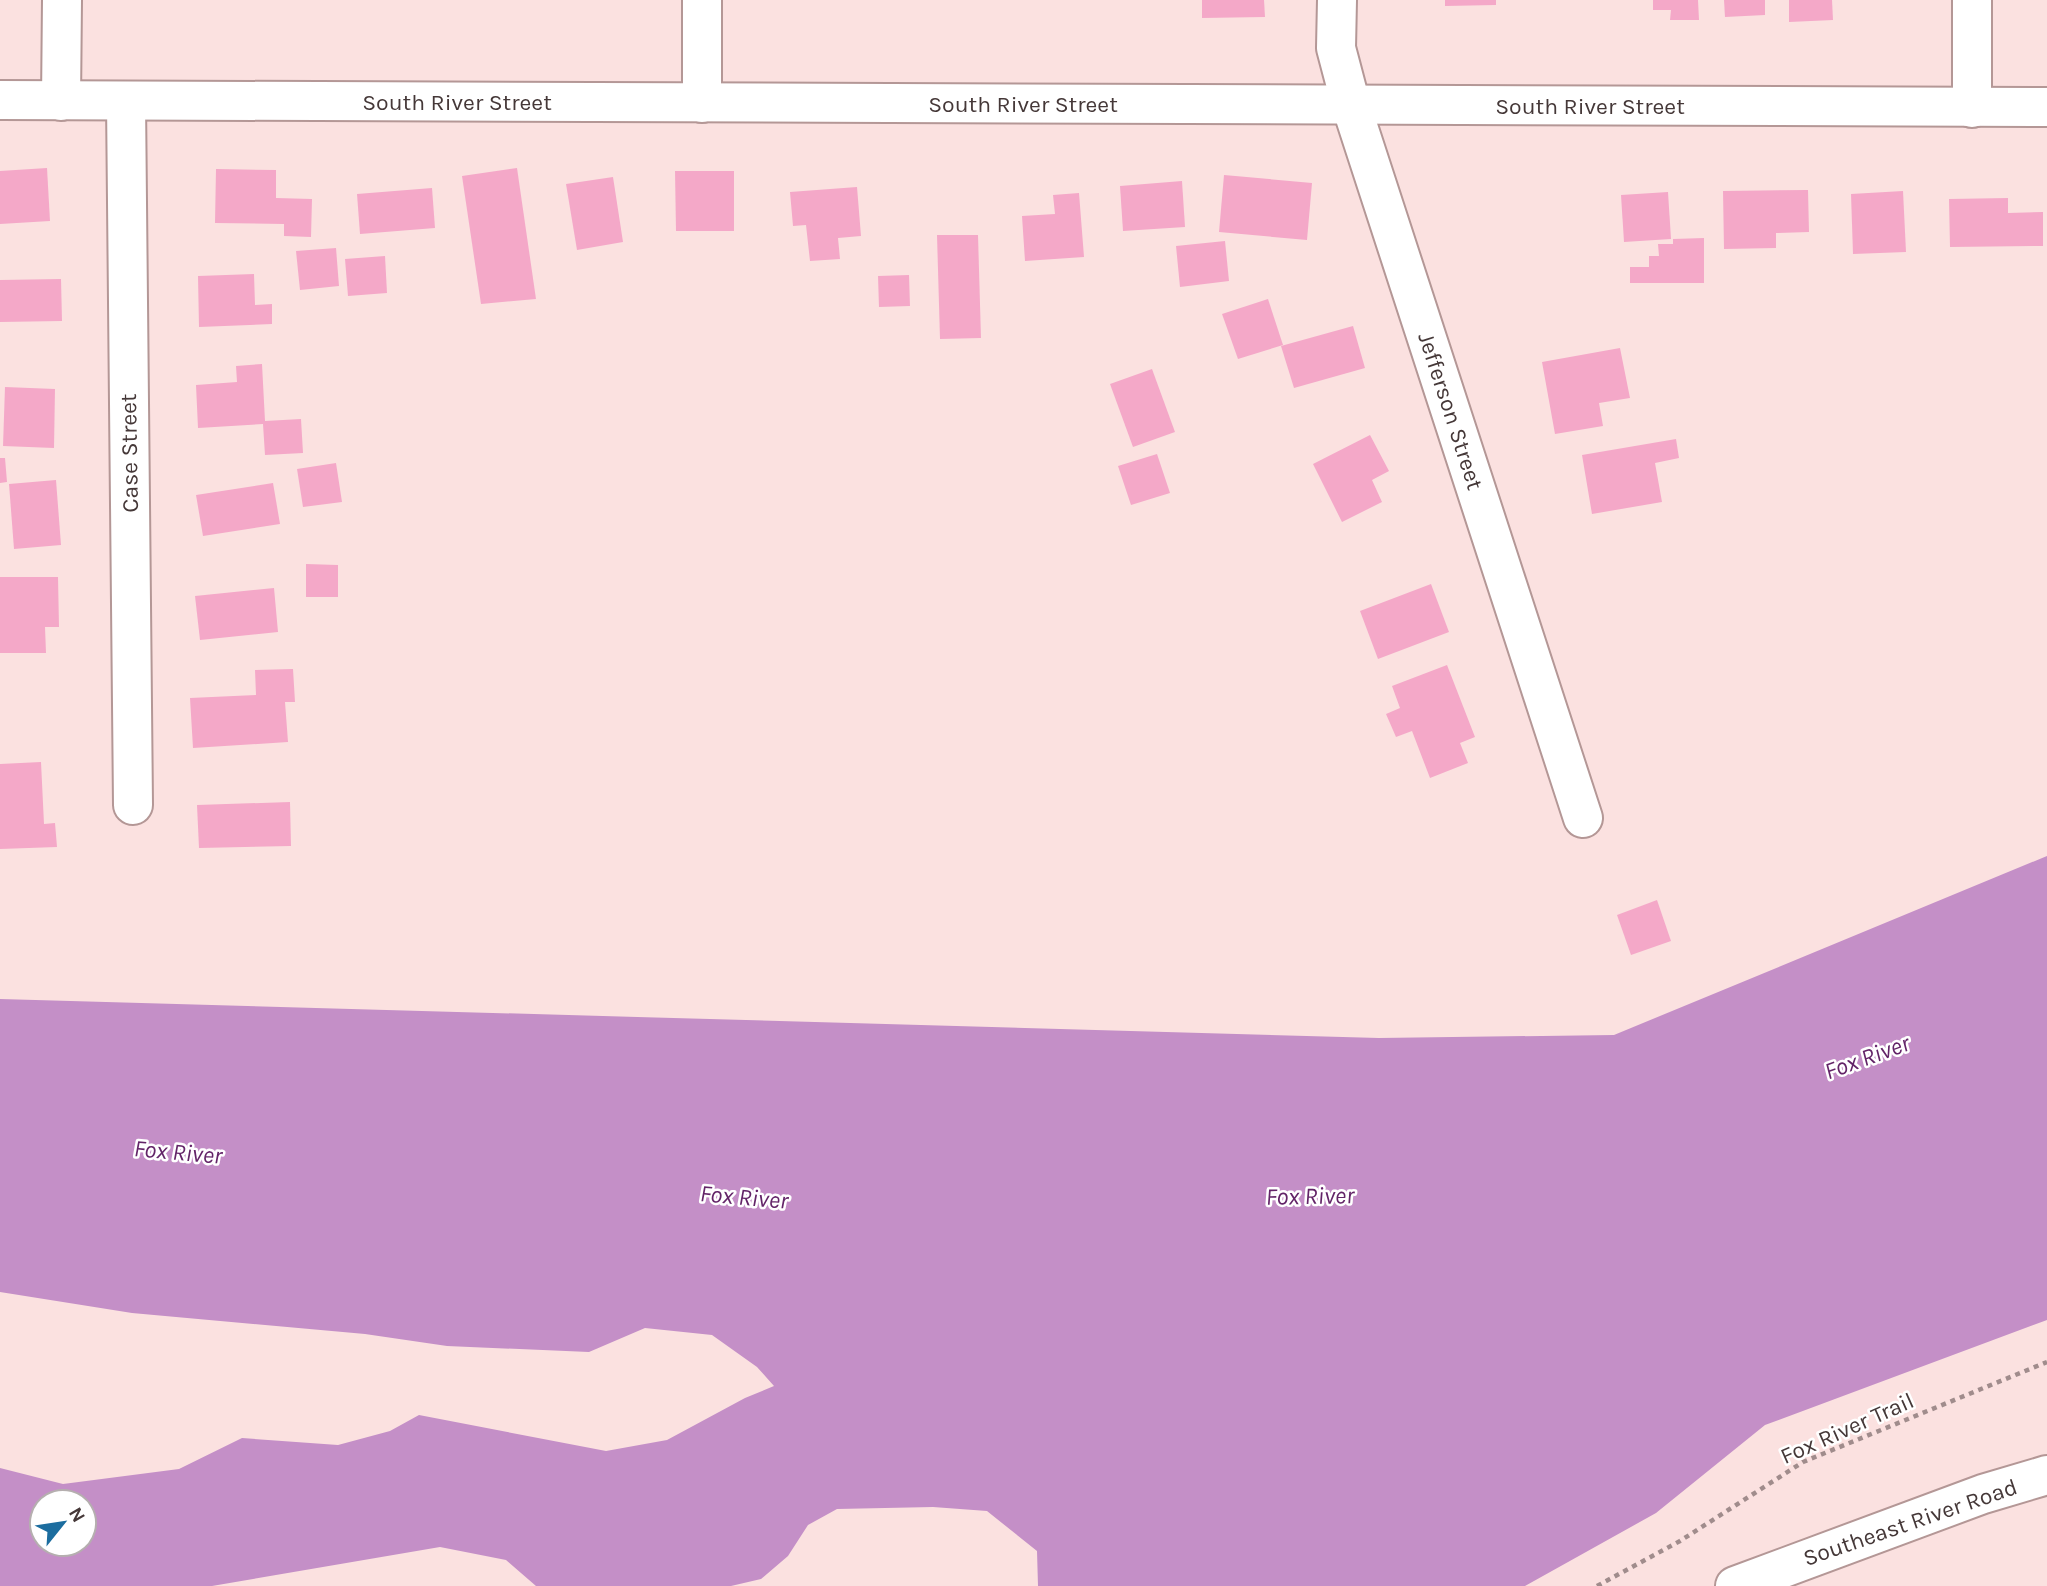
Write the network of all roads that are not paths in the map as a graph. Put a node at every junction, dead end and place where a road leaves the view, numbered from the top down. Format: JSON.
{"nodes":[{"id":1,"x":62,"y":0,"type":"edge"},
{"id":2,"x":702,"y":0,"type":"edge"},
{"id":3,"x":1337,"y":0,"type":"edge"},
{"id":4,"x":1972,"y":0,"type":"edge"},
{"id":5,"x":0,"y":100,"type":"edge"},
{"id":6,"x":61,"y":101,"type":"junction"},
{"id":7,"x":126,"y":101,"type":"junction"},
{"id":8,"x":702,"y":103,"type":"junction"},
{"id":9,"x":1351,"y":105,"type":"junction"},
{"id":10,"x":2047,"y":107,"type":"edge"},
{"id":11,"x":1972,"y":108,"type":"junction"},
{"id":12,"x":133,"y":805,"type":"dead end"},
{"id":13,"x":1583,"y":818,"type":"dead end"},
{"id":14,"x":2047,"y":1475,"type":"edge"},
{"id":15,"x":1735,"y":1586,"type":"edge"}],
"edges":[{"from":1,"to":6,"type":"street"},
{"from":2,"to":8,"type":"street"},
{"from":3,"to":9,"type":"street","name":"Jefferson Street"},
{"from":4,"to":11,"type":"street"},
{"from":5,"to":6,"type":"street","name":"South River Street"},
{"from":6,"to":7,"type":"street","name":"South River Street"},
{"from":7,"to":8,"type":"street","name":"South River Street"},
{"from":7,"to":12,"type":"street","name":"Case Street"},
{"from":8,"to":9,"type":"street","name":"South River Street"},
{"from":9,"to":11,"type":"street","name":"South River Street"},
{"from":9,"to":13,"type":"street","name":"Jefferson Street"},
{"from":10,"to":11,"type":"street","name":"South River Street"},
{"from":14,"to":15,"type":"street","name":"Southeast River Road"}]}
